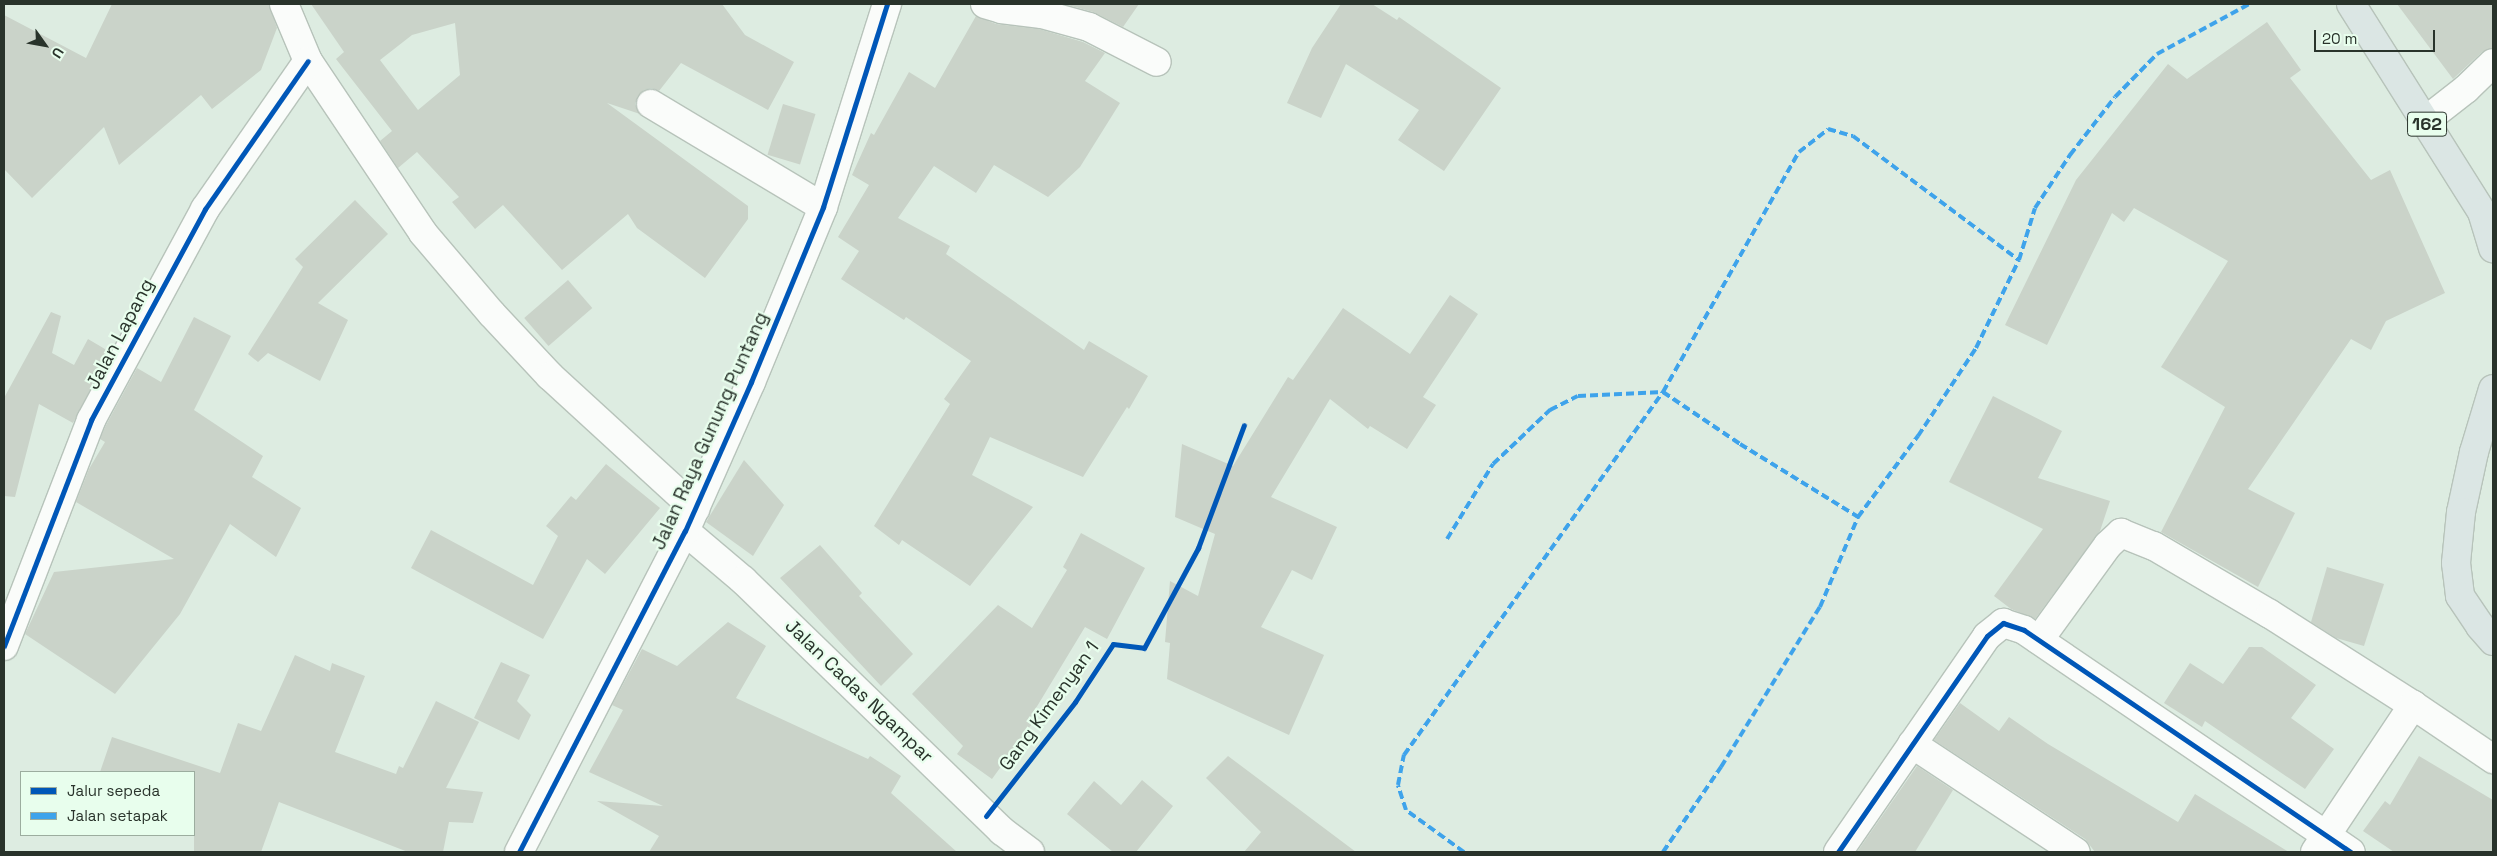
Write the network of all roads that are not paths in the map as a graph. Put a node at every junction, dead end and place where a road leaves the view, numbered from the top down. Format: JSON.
{"nodes":[{"id":1,"x":284,"y":4,"type":"edge"},
{"id":2,"x":887,"y":4,"type":"edge"},
{"id":3,"x":985,"y":4,"type":"edge"},
{"id":4,"x":2350,"y":4,"type":"edge"},
{"id":5,"x":308,"y":61,"type":"junction"},
{"id":6,"x":1157,"y":62,"type":"dead end"},
{"id":7,"x":2493,"y":63,"type":"edge"},
{"id":8,"x":651,"y":104,"type":"dead end"},
{"id":9,"x":2425,"y":120,"type":"junction"},
{"id":10,"x":822,"y":207,"type":"junction"},
{"id":11,"x":2493,"y":248,"type":"edge"},
{"id":12,"x":2493,"y":389,"type":"edge"},
{"id":13,"x":690,"y":520,"type":"junction"},
{"id":14,"x":2039,"y":640,"type":"junction"},
{"id":15,"x":2493,"y":641,"type":"edge"},
{"id":16,"x":4,"y":646,"type":"edge"},
{"id":17,"x":2413,"y":705,"type":"junction"},
{"id":18,"x":1912,"y":744,"type":"junction"},
{"id":19,"x":2493,"y":759,"type":"edge"},
{"id":20,"x":2321,"y":844,"type":"edge"},
{"id":21,"x":519,"y":852,"type":"edge"},
{"id":22,"x":1030,"y":852,"type":"edge"},
{"id":23,"x":1838,"y":852,"type":"edge"},
{"id":24,"x":2076,"y":852,"type":"edge"},
{"id":25,"x":2351,"y":852,"type":"edge"}],
"edges":[{"from":1,"to":5,"type":"street","name":"Jalan Cadas Ngampar"},
{"from":2,"to":10,"type":"street","name":"Jalan Raya Gunung Puntang"},
{"from":3,"to":6,"type":"street"},
{"from":4,"to":9,"type":"main road","number":"162"},
{"from":5,"to":13,"type":"street","name":"Jalan Cadas Ngampar"},
{"from":5,"to":16,"type":"street","name":"Jalan Lapang"},
{"from":7,"to":9,"type":"street"},
{"from":8,"to":10,"type":"street"},
{"from":9,"to":11,"type":"main road","number":"162"},
{"from":10,"to":13,"type":"street","name":"Jalan Raya Gunung Puntang"},
{"from":12,"to":15,"type":"main road"},
{"from":13,"to":21,"type":"street","name":"Jalan Raya Gunung Puntang"},
{"from":13,"to":22,"type":"street","name":"Jalan Cadas Ngampar"},
{"from":14,"to":17,"type":"street"},
{"from":14,"to":18,"type":"street"},
{"from":14,"to":20,"type":"street"},
{"from":17,"to":19,"type":"street"},
{"from":17,"to":20,"type":"street"},
{"from":18,"to":23,"type":"street"},
{"from":18,"to":24,"type":"street"},
{"from":20,"to":25,"type":"street"}]}
